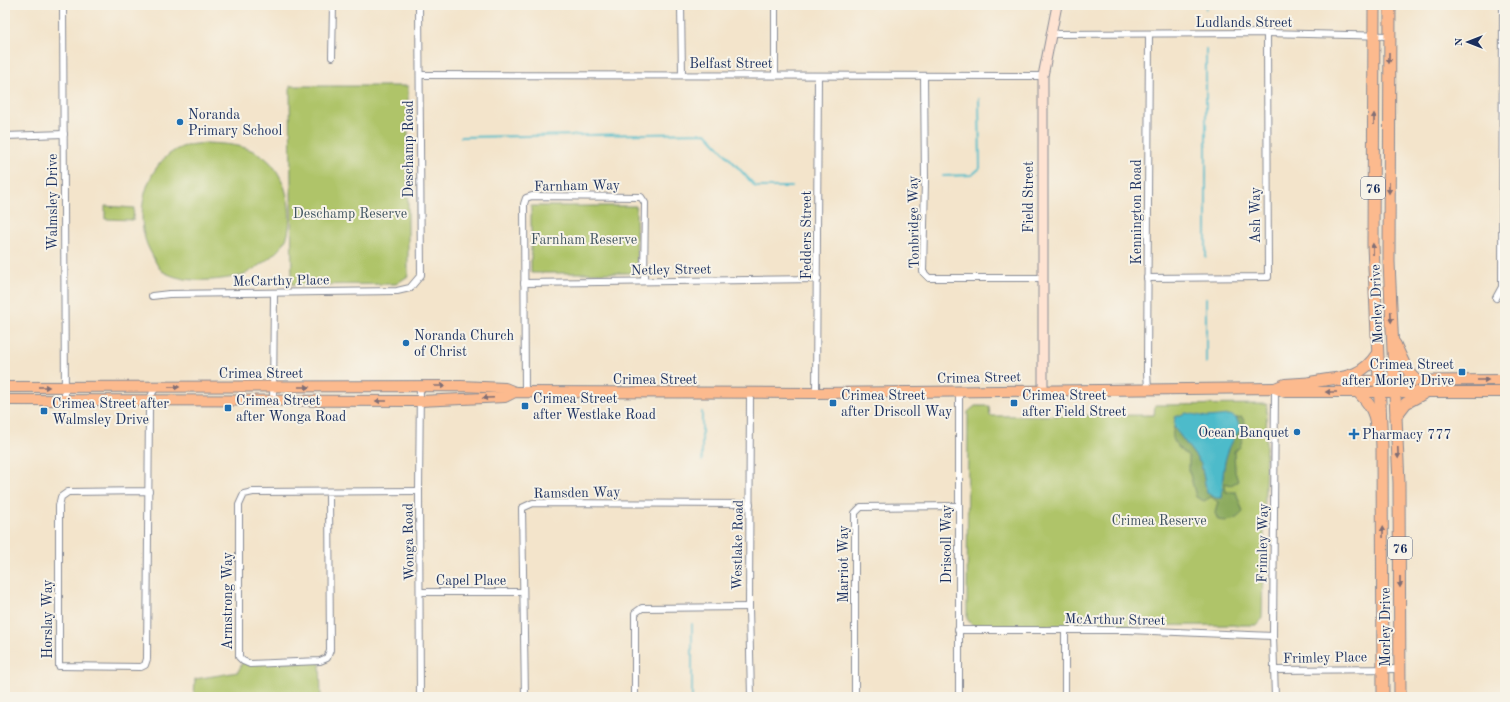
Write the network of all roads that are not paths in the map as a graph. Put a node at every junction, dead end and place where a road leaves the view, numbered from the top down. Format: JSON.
{"nodes":[{"id":1,"x":63,"y":5,"type":"edge"},
{"id":2,"x":333,"y":5,"type":"edge"},
{"id":3,"x":419,"y":5,"type":"edge"},
{"id":4,"x":680,"y":5,"type":"edge"},
{"id":5,"x":775,"y":5,"type":"edge"},
{"id":6,"x":1057,"y":5,"type":"edge"},
{"id":7,"x":1374,"y":5,"type":"edge"},
{"id":8,"x":1390,"y":5,"type":"edge"},
{"id":9,"x":1503,"y":5,"type":"edge"},
{"id":10,"x":1266,"y":33,"type":"junction"},
{"id":11,"x":1051,"y":34,"type":"junction"},
{"id":12,"x":1149,"y":34,"type":"junction"},
{"id":13,"x":1374,"y":36,"type":"junction"},
{"id":14,"x":1390,"y":36,"type":"junction"},
{"id":15,"x":1504,"y":50,"type":"edge"},
{"id":16,"x":332,"y":57,"type":"dead end"},
{"id":17,"x":420,"y":75,"type":"junction"},
{"id":18,"x":682,"y":75,"type":"junction"},
{"id":19,"x":775,"y":75,"type":"junction"},
{"id":20,"x":818,"y":76,"type":"junction"},
{"id":21,"x":924,"y":76,"type":"junction"},
{"id":22,"x":1043,"y":76,"type":"junction"},
{"id":23,"x":64,"y":134,"type":"junction"},
{"id":24,"x":5,"y":136,"type":"edge"},
{"id":25,"x":1504,"y":167,"type":"edge"},
{"id":26,"x":1042,"y":278,"type":"junction"},
{"id":27,"x":1147,"y":278,"type":"junction"},
{"id":28,"x":818,"y":279,"type":"junction"},
{"id":29,"x":644,"y":281,"type":"junction"},
{"id":30,"x":1503,"y":281,"type":"edge"},
{"id":31,"x":524,"y":283,"type":"junction"},
{"id":32,"x":410,"y":288,"type":"joint"},
{"id":33,"x":274,"y":293,"type":"junction"},
{"id":34,"x":152,"y":296,"type":"dead end"},
{"id":35,"x":1496,"y":298,"type":"dead end"},
{"id":36,"x":1392,"y":338,"type":"junction"},
{"id":37,"x":1377,"y":354,"type":"junction"},
{"id":38,"x":1378,"y":380,"type":"junction"},
{"id":39,"x":1394,"y":380,"type":"junction"},
{"id":40,"x":1416,"y":380,"type":"junction"},
{"id":41,"x":1505,"y":380,"type":"edge"},
{"id":42,"x":1309,"y":383,"type":"junction"},
{"id":43,"x":420,"y":386,"type":"junction"},
{"id":44,"x":5,"y":387,"type":"edge"},
{"id":45,"x":65,"y":387,"type":"junction"},
{"id":46,"x":157,"y":387,"type":"junction"},
{"id":47,"x":274,"y":387,"type":"junction"},
{"id":48,"x":1275,"y":388,"type":"junction"},
{"id":49,"x":1148,"y":389,"type":"junction"},
{"id":50,"x":1042,"y":390,"type":"junction"},
{"id":51,"x":1430,"y":390,"type":"junction"},
{"id":52,"x":959,"y":391,"type":"junction"},
{"id":53,"x":520,"y":392,"type":"junction"},
{"id":54,"x":1358,"y":392,"type":"junction"},
{"id":55,"x":1380,"y":392,"type":"junction"},
{"id":56,"x":1396,"y":392,"type":"junction"},
{"id":57,"x":1505,"y":392,"type":"edge"},
{"id":58,"x":750,"y":393,"type":"junction"},
{"id":59,"x":816,"y":393,"type":"junction"},
{"id":60,"x":5,"y":400,"type":"edge"},
{"id":61,"x":65,"y":400,"type":"junction"},
{"id":62,"x":150,"y":400,"type":"junction"},
{"id":63,"x":273,"y":400,"type":"junction"},
{"id":64,"x":420,"y":400,"type":"junction"},
{"id":65,"x":1396,"y":416,"type":"junction"},
{"id":66,"x":1382,"y":443,"type":"junction"},
{"id":67,"x":149,"y":491,"type":"junction"},
{"id":68,"x":419,"y":492,"type":"junction"},
{"id":69,"x":329,"y":493,"type":"junction"},
{"id":70,"x":750,"y":504,"type":"junction"},
{"id":71,"x":958,"y":506,"type":"junction"},
{"id":72,"x":420,"y":592,"type":"junction"},
{"id":73,"x":522,"y":592,"type":"junction"},
{"id":74,"x":749,"y":607,"type":"junction"},
{"id":75,"x":958,"y":630,"type":"junction"},
{"id":76,"x":1065,"y":630,"type":"junction"},
{"id":77,"x":1272,"y":636,"type":"junction"},
{"id":78,"x":1383,"y":669,"type":"junction"},
{"id":79,"x":1400,"y":669,"type":"junction"},
{"id":80,"x":1275,"y":670,"type":"junction"},
{"id":81,"x":420,"y":697,"type":"edge"},
{"id":82,"x":525,"y":697,"type":"edge"},
{"id":83,"x":635,"y":697,"type":"edge"},
{"id":84,"x":751,"y":697,"type":"edge"},
{"id":85,"x":854,"y":697,"type":"edge"},
{"id":86,"x":959,"y":697,"type":"edge"},
{"id":87,"x":1065,"y":697,"type":"edge"},
{"id":88,"x":1275,"y":697,"type":"edge"},
{"id":89,"x":1383,"y":697,"type":"edge"},
{"id":90,"x":1400,"y":697,"type":"edge"}],
"edges":[{"from":1,"to":23,"type":"street","name":"Walmsley Drive"},
{"from":2,"to":16,"type":"street"},
{"from":3,"to":17,"type":"street","name":"Deschamp Road"},
{"from":4,"to":18,"type":"street"},
{"from":5,"to":19,"type":"street"},
{"from":6,"to":11,"type":"street","name":"Field Street"},
{"from":7,"to":13,"type":"highway","name":"Morley Drive","number":"76"},
{"from":8,"to":14,"type":"highway","name":"Morley Drive","number":"76"},
{"from":9,"to":15,"type":"street"},
{"from":10,"to":12,"type":"street","name":"Ludlands Street"},
{"from":10,"to":13,"type":"street","name":"Ludlands Street"},
{"from":10,"to":27,"type":"street","name":"Ash Way"},
{"from":11,"to":12,"type":"street","name":"Ludlands Street"},
{"from":11,"to":22,"type":"street","name":"Field Street"},
{"from":12,"to":27,"type":"street","name":"Kennington Road"},
{"from":13,"to":14,"type":"street","name":"Ludlands Street"},
{"from":37,"to":13,"type":"highway","name":"Morley Drive","number":"76","one_way":true},
{"from":14,"to":36,"type":"highway","name":"Morley Drive","number":"76","one_way":true},
{"from":15,"to":25,"type":"street"},
{"from":17,"to":18,"type":"street","name":"Belfast Street"},
{"from":17,"to":32,"type":"street","name":"Deschamp Road"},
{"from":18,"to":19,"type":"street","name":"Belfast Street"},
{"from":19,"to":20,"type":"street","name":"Belfast Street"},
{"from":20,"to":21,"type":"street","name":"Belfast Street"},
{"from":20,"to":28,"type":"street","name":"Fedders Street"},
{"from":21,"to":22,"type":"street","name":"Belfast Street"},
{"from":21,"to":26,"type":"street","name":"Tonbridge Way"},
{"from":22,"to":26,"type":"street","name":"Field Street"},
{"from":23,"to":24,"type":"street"},
{"from":23,"to":45,"type":"street","name":"Walmsley Drive"},
{"from":25,"to":30,"type":"street"},
{"from":26,"to":50,"type":"street","name":"Field Street"},
{"from":27,"to":49,"type":"street","name":"Kennington Road"},
{"from":28,"to":29,"type":"street","name":"Netley Street"},
{"from":28,"to":59,"type":"street","name":"Fedders Street"},
{"from":29,"to":31,"type":"street","name":"Netley Street"},
{"from":29,"to":31,"type":"street","name":"Farnham Way"},
{"from":30,"to":35,"type":"street"},
{"from":31,"to":53,"type":"street","name":"Farnham Way"},
{"from":32,"to":33,"type":"street","name":"McCarthy Place"},
{"from":33,"to":34,"type":"street","name":"McCarthy Place"},
{"from":33,"to":47,"type":"street"},
{"from":36,"to":39,"type":"highway","name":"Morley Drive","number":"76"},
{"from":36,"to":40,"type":"highway"},
{"from":37,"to":38,"type":"highway","name":"Morley Drive","number":"76"},
{"from":37,"to":42,"type":"highway"},
{"from":38,"to":39,"type":"main road","name":"Crimea Street"},
{"from":38,"to":42,"type":"main road","name":"Crimea Street"},
{"from":38,"to":55,"type":"highway","name":"Morley Drive","number":"76"},
{"from":39,"to":40,"type":"main road","name":"Crimea Street"},
{"from":39,"to":56,"type":"highway","name":"Morley Drive","number":"76"},
{"from":40,"to":41,"type":"main road","name":"Crimea Street","one_way":true},
{"from":42,"to":48,"type":"main road","name":"Crimea Street"},
{"from":47,"to":43,"type":"main road","name":"Crimea Street","one_way":true},
{"from":43,"to":53,"type":"main road","name":"Crimea Street","one_way":true},
{"from":43,"to":64,"type":"street","name":"Wonga Road"},
{"from":44,"to":45,"type":"main road","name":"Crimea Street","one_way":true},
{"from":45,"to":46,"type":"main road","name":"Crimea Street"},
{"from":45,"to":61,"type":"street","name":"Walmsley Drive"},
{"from":46,"to":47,"type":"main road","name":"Crimea Street","one_way":true},
{"from":46,"to":62,"type":"street","name":"Horslay Way"},
{"from":47,"to":63,"type":"street"},
{"from":48,"to":49,"type":"main road","name":"Crimea Street"},
{"from":54,"to":48,"type":"main road","name":"Crimea Street","one_way":true},
{"from":48,"to":77,"type":"street","name":"Frimley Way"},
{"from":49,"to":50,"type":"main road","name":"Crimea Street"},
{"from":50,"to":52,"type":"main road","name":"Crimea Street"},
{"from":51,"to":56,"type":"main road","name":"Crimea Street"},
{"from":51,"to":57,"type":"main road","name":"Crimea Street"},
{"from":51,"to":65,"type":"highway"},
{"from":52,"to":59,"type":"main road","name":"Crimea Street"},
{"from":52,"to":71,"type":"street","name":"Driscoll Way"},
{"from":53,"to":58,"type":"main road","name":"Crimea Street"},
{"from":53,"to":64,"type":"main road","name":"Crimea Street","one_way":true},
{"from":54,"to":55,"type":"main road","name":"Crimea Street"},
{"from":54,"to":66,"type":"highway"},
{"from":55,"to":56,"type":"main road","name":"Crimea Street"},
{"from":55,"to":66,"type":"highway","name":"Morley Drive","number":"76"},
{"from":56,"to":65,"type":"highway","name":"Morley Drive","number":"76"},
{"from":58,"to":59,"type":"main road","name":"Crimea Street"},
{"from":58,"to":70,"type":"street","name":"Westlake Road"},
{"from":60,"to":61,"type":"main road","name":"Crimea Street"},
{"from":61,"to":62,"type":"main road","name":"Crimea Street"},
{"from":62,"to":63,"type":"main road","name":"Crimea Street"},
{"from":62,"to":67,"type":"street","name":"Horslay Way"},
{"from":64,"to":63,"type":"main road","name":"Crimea Street","one_way":true},
{"from":64,"to":68,"type":"street","name":"Wonga Road"},
{"from":65,"to":79,"type":"highway","name":"Morley Drive","number":"76","one_way":true},
{"from":78,"to":66,"type":"highway","name":"Morley Drive","number":"76","one_way":true},
{"from":67,"to":67,"type":"street","name":"Horslay Way"},
{"from":68,"to":69,"type":"street","name":"Armstrong Way"},
{"from":68,"to":72,"type":"street","name":"Wonga Road"},
{"from":69,"to":69,"type":"street","name":"Armstrong Way"},
{"from":70,"to":73,"type":"street","name":"Ramsden Way"},
{"from":70,"to":74,"type":"street","name":"Westlake Road"},
{"from":71,"to":75,"type":"street","name":"Driscoll Way"},
{"from":71,"to":85,"type":"street","name":"Marriot Way"},
{"from":72,"to":73,"type":"street","name":"Capel Place"},
{"from":72,"to":81,"type":"street","name":"Wonga Road"},
{"from":73,"to":82,"type":"street","name":"Ramsden Way"},
{"from":74,"to":83,"type":"street"},
{"from":74,"to":84,"type":"street","name":"Westlake Road"},
{"from":75,"to":76,"type":"street","name":"McArthur Street"},
{"from":75,"to":86,"type":"street","name":"Driscoll Way"},
{"from":76,"to":77,"type":"street","name":"McArthur Street"},
{"from":76,"to":87,"type":"street"},
{"from":77,"to":80,"type":"street","name":"Frimley Way"},
{"from":78,"to":79,"type":"street","name":"Frimley Place"},
{"from":78,"to":80,"type":"street","name":"Frimley Place"},
{"from":78,"to":89,"type":"highway","name":"Morley Drive","number":"76"},
{"from":79,"to":90,"type":"highway","name":"Morley Drive","number":"76"},
{"from":80,"to":88,"type":"street","name":"Frimley Way"}]}
